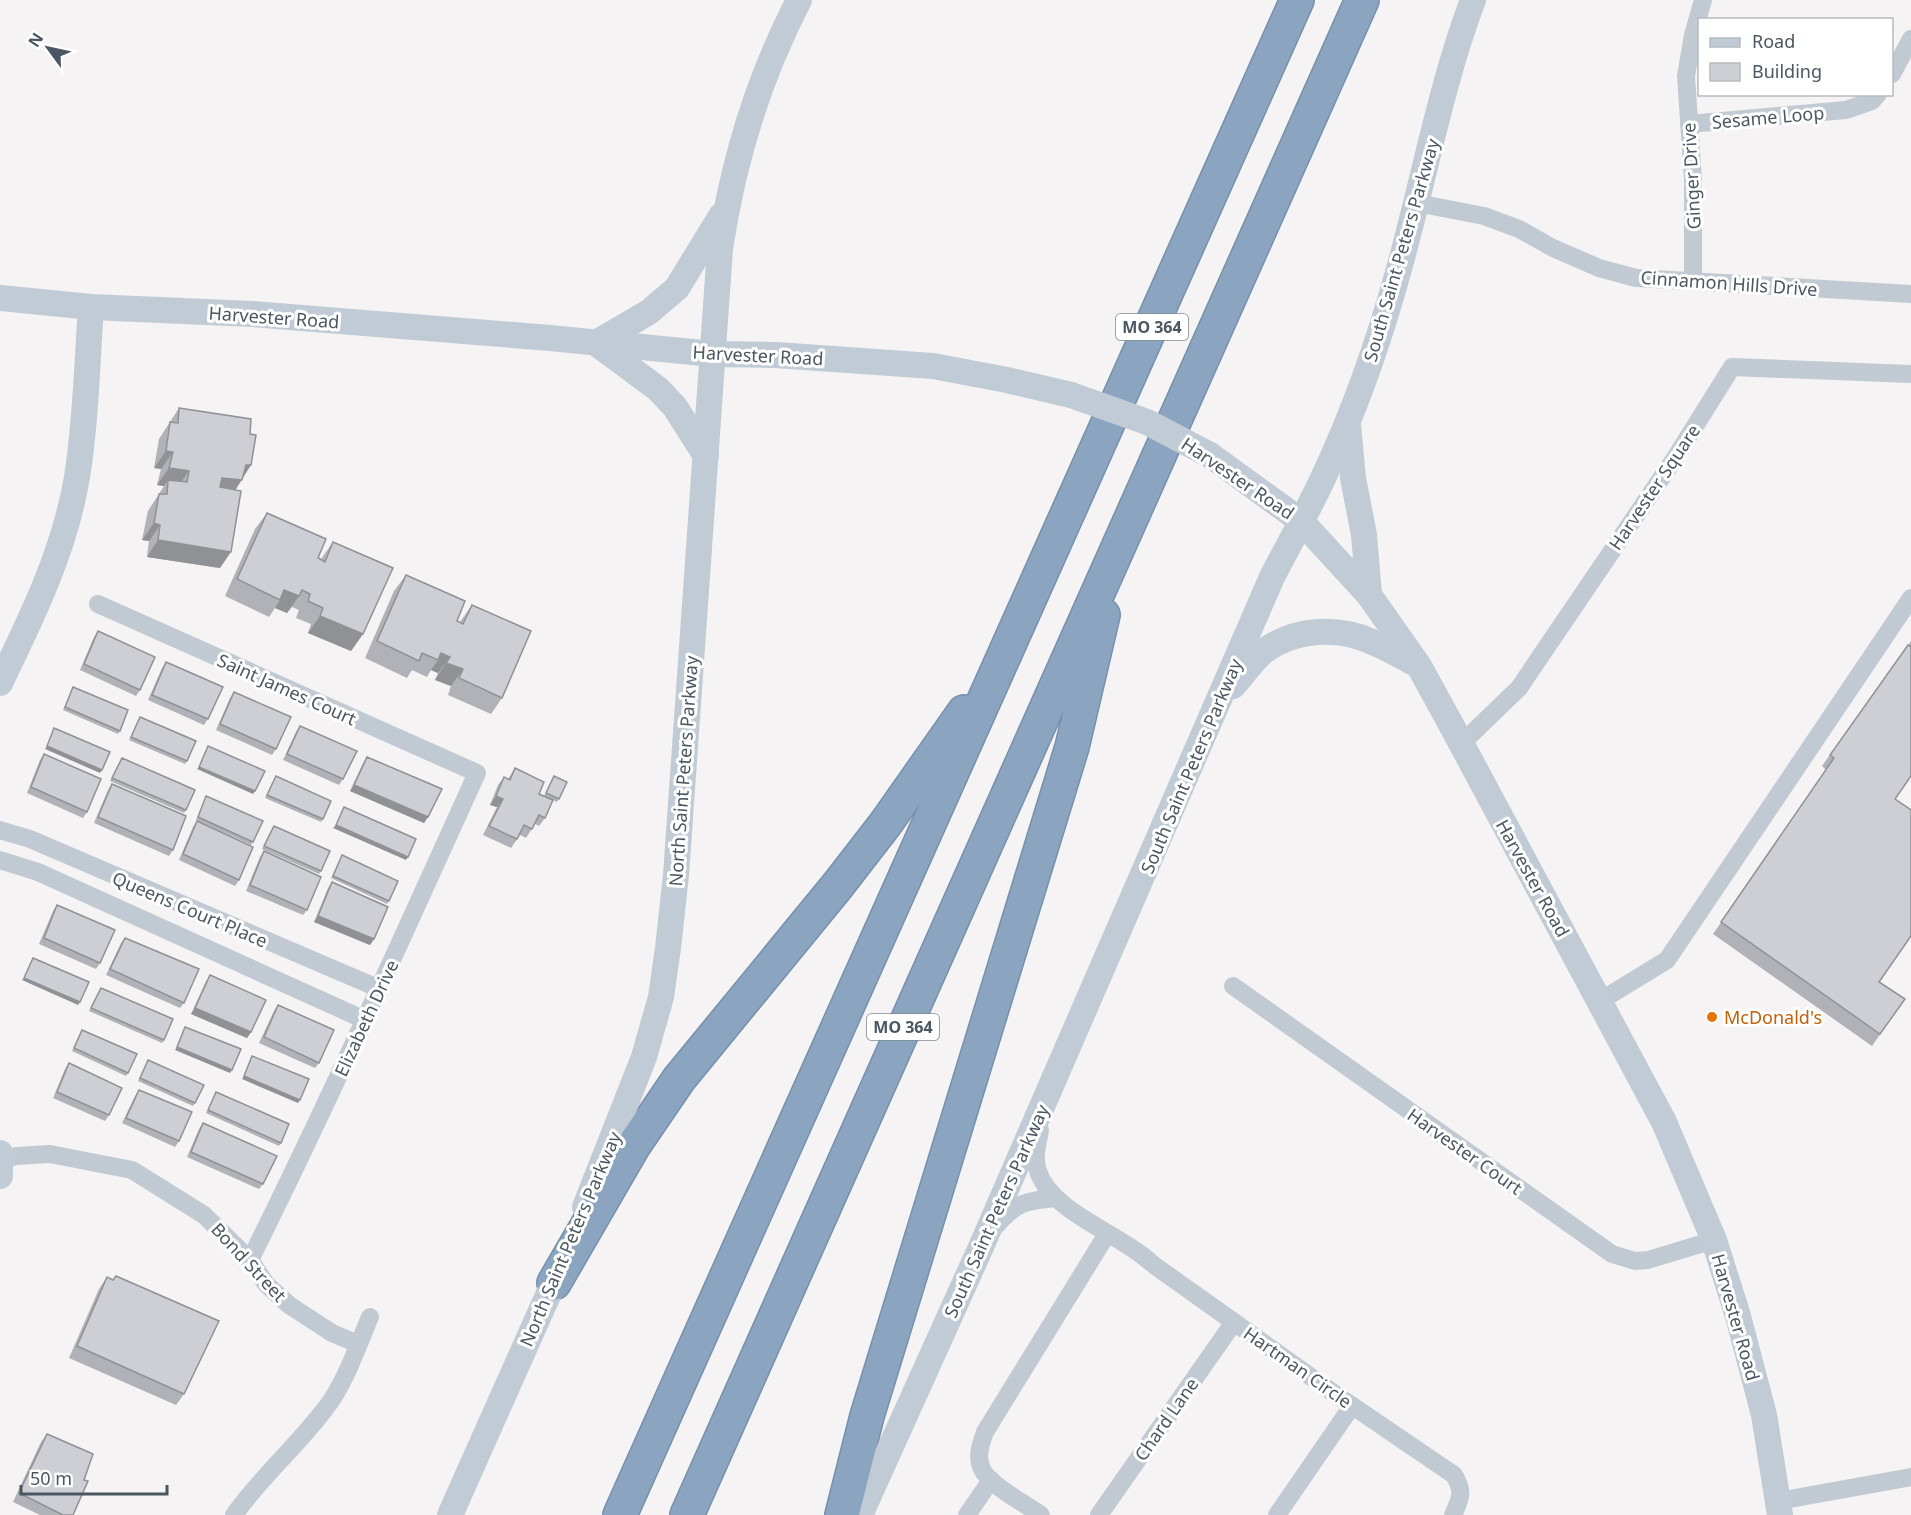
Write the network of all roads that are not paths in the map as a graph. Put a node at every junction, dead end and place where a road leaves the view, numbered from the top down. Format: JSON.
{"nodes":[{"id":1,"x":799,"y":0,"type":"edge"},
{"id":2,"x":1297,"y":0,"type":"edge"},
{"id":3,"x":1362,"y":0,"type":"edge"},
{"id":4,"x":1473,"y":0,"type":"edge"},
{"id":5,"x":1703,"y":0,"type":"edge"},
{"id":6,"x":1911,"y":39,"type":"edge"},
{"id":7,"x":1893,"y":72,"type":"edge"},
{"id":8,"x":1876,"y":96,"type":"edge"},
{"id":9,"x":1689,"y":124,"type":"junction"},
{"id":10,"x":1417,"y":202,"type":"junction"},
{"id":11,"x":726,"y":207,"type":"junction"},
{"id":12,"x":1694,"y":282,"type":"junction"},
{"id":13,"x":1911,"y":294,"type":"edge"},
{"id":14,"x":0,"y":298,"type":"edge"},
{"id":15,"x":91,"y":307,"type":"junction"},
{"id":16,"x":596,"y":343,"type":"junction"},
{"id":17,"x":713,"y":354,"type":"junction"},
{"id":18,"x":1911,"y":374,"type":"edge"},
{"id":19,"x":1348,"y":419,"type":"junction"},
{"id":20,"x":706,"y":456,"type":"junction"},
{"id":21,"x":1301,"y":521,"type":"junction"},
{"id":22,"x":1121,"y":539,"type":"junction"},
{"id":23,"x":1369,"y":595,"type":"junction"},
{"id":24,"x":1911,"y":598,"type":"edge"},
{"id":25,"x":98,"y":604,"type":"dead end"},
{"id":26,"x":1005,"y":655,"type":"junction"},
{"id":27,"x":1419,"y":666,"type":"junction"},
{"id":28,"x":0,"y":683,"type":"edge"},
{"id":29,"x":1218,"y":704,"type":"junction"},
{"id":30,"x":1461,"y":744,"type":"junction"},
{"id":31,"x":477,"y":774,"type":"joint"},
{"id":32,"x":0,"y":830,"type":"edge"},
{"id":33,"x":0,"y":860,"type":"edge"},
{"id":34,"x":1233,"y":986,"type":"dead end"},
{"id":35,"x":380,"y":989,"type":"junction"},
{"id":36,"x":1600,"y":1001,"type":"junction"},
{"id":37,"x":365,"y":1020,"type":"junction"},
{"id":38,"x":1043,"y":1105,"type":"junction"},
{"id":39,"x":0,"y":1162,"type":"edge"},
{"id":40,"x":1056,"y":1198,"type":"junction"},
{"id":41,"x":1107,"y":1234,"type":"junction"},
{"id":42,"x":1714,"y":1240,"type":"junction"},
{"id":43,"x":981,"y":1247,"type":"junction"},
{"id":44,"x":250,"y":1260,"type":"junction"},
{"id":45,"x":554,"y":1283,"type":"junction"},
{"id":46,"x":370,"y":1317,"type":"dead end"},
{"id":47,"x":1234,"y":1322,"type":"junction"},
{"id":48,"x":358,"y":1344,"type":"junction"},
{"id":49,"x":1352,"y":1406,"type":"junction"},
{"id":50,"x":1911,"y":1477,"type":"edge"},
{"id":51,"x":991,"y":1480,"type":"junction"},
{"id":52,"x":1780,"y":1508,"type":"edge"},
{"id":53,"x":234,"y":1515,"type":"edge"},
{"id":54,"x":450,"y":1515,"type":"edge"},
{"id":55,"x":620,"y":1515,"type":"edge"},
{"id":56,"x":687,"y":1515,"type":"edge"},
{"id":57,"x":842,"y":1515,"type":"edge"},
{"id":58,"x":860,"y":1515,"type":"edge"},
{"id":59,"x":967,"y":1515,"type":"edge"},
{"id":60,"x":1041,"y":1515,"type":"edge"},
{"id":61,"x":1099,"y":1515,"type":"edge"},
{"id":62,"x":1276,"y":1515,"type":"edge"},
{"id":63,"x":1453,"y":1515,"type":"edge"}],
"edges":[{"from":1,"to":11,"type":"main road","name":"North Saint Peters Parkway"},
{"from":2,"to":26,"type":"highway","number":"MO 364"},
{"from":3,"to":22,"type":"highway","number":"MO 364"},
{"from":4,"to":10,"type":"main road","name":"South Saint Peters Parkway"},
{"from":5,"to":9,"type":"street","name":"Ginger Drive"},
{"from":6,"to":7,"type":"street"},
{"from":8,"to":9,"type":"street","name":"Sesame Loop"},
{"from":9,"to":12,"type":"street","name":"Ginger Drive"},
{"from":10,"to":12,"type":"street","name":"Cinnamon Hills Drive"},
{"from":10,"to":19,"type":"main road","name":"South Saint Peters Parkway"},
{"from":11,"to":16,"type":"main road"},
{"from":11,"to":17,"type":"main road","name":"North Saint Peters Parkway"},
{"from":12,"to":13,"type":"street","name":"Cinnamon Hills Drive"},
{"from":14,"to":15,"type":"main road","name":"Harvester Road"},
{"from":15,"to":16,"type":"main road","name":"Harvester Road"},
{"from":15,"to":28,"type":"main road"},
{"from":16,"to":17,"type":"main road","name":"Harvester Road"},
{"from":16,"to":20,"type":"main road"},
{"from":17,"to":20,"type":"main road","name":"North Saint Peters Parkway"},
{"from":17,"to":21,"type":"main road","name":"Harvester Road","bridge":true},
{"from":18,"to":30,"type":"street","name":"Harvester Square"},
{"from":19,"to":21,"type":"main road","name":"South Saint Peters Parkway"},
{"from":19,"to":23,"type":"main road"},
{"from":20,"to":45,"type":"main road","name":"North Saint Peters Parkway"},
{"from":21,"to":23,"type":"main road","name":"Harvester Road"},
{"from":21,"to":29,"type":"main road","name":"South Saint Peters Parkway"},
{"from":22,"to":56,"type":"highway","number":"MO 364"},
{"from":22,"to":57,"type":"highway"},
{"from":23,"to":27,"type":"main road","name":"Harvester Road"},
{"from":24,"to":36,"type":"street"},
{"from":25,"to":31,"type":"street","name":"Saint James Court"},
{"from":26,"to":45,"type":"highway"},
{"from":26,"to":55,"type":"highway","number":"MO 364"},
{"from":27,"to":29,"type":"main road"},
{"from":27,"to":30,"type":"main road","name":"Harvester Road"},
{"from":29,"to":38,"type":"main road","name":"South Saint Peters Parkway"},
{"from":30,"to":36,"type":"main road","name":"Harvester Road"},
{"from":31,"to":35,"type":"street","name":"Elizabeth Drive"},
{"from":32,"to":35,"type":"street","name":"Queens Court Place"},
{"from":33,"to":37,"type":"street","name":"Queens Court Place"},
{"from":34,"to":42,"type":"street","name":"Harvester Court"},
{"from":35,"to":37,"type":"street","name":"Elizabeth Drive"},
{"from":36,"to":42,"type":"main road","name":"Harvester Road"},
{"from":37,"to":44,"type":"street","name":"Elizabeth Drive"},
{"from":38,"to":40,"type":"street","name":"Hartman Circle"},
{"from":38,"to":43,"type":"main road","name":"South Saint Peters Parkway"},
{"from":39,"to":44,"type":"street","name":"Bond Street"},
{"from":40,"to":41,"type":"street","name":"Hartman Circle"},
{"from":40,"to":43,"type":"street"},
{"from":41,"to":47,"type":"street","name":"Hartman Circle"},
{"from":41,"to":51,"type":"street"},
{"from":42,"to":52,"type":"main road","name":"Harvester Road"},
{"from":43,"to":58,"type":"main road","name":"South Saint Peters Parkway"},
{"from":44,"to":48,"type":"street","name":"Bond Street"},
{"from":45,"to":54,"type":"main road","name":"North Saint Peters Parkway"},
{"from":46,"to":48,"type":"street"},
{"from":47,"to":49,"type":"street","name":"Hartman Circle"},
{"from":47,"to":61,"type":"street","name":"Chard Lane"},
{"from":48,"to":53,"type":"street"},
{"from":49,"to":62,"type":"street"},
{"from":49,"to":63,"type":"street","name":"Hartman Circle"},
{"from":50,"to":52,"type":"street"},
{"from":51,"to":59,"type":"street"},
{"from":51,"to":60,"type":"street"}]}
